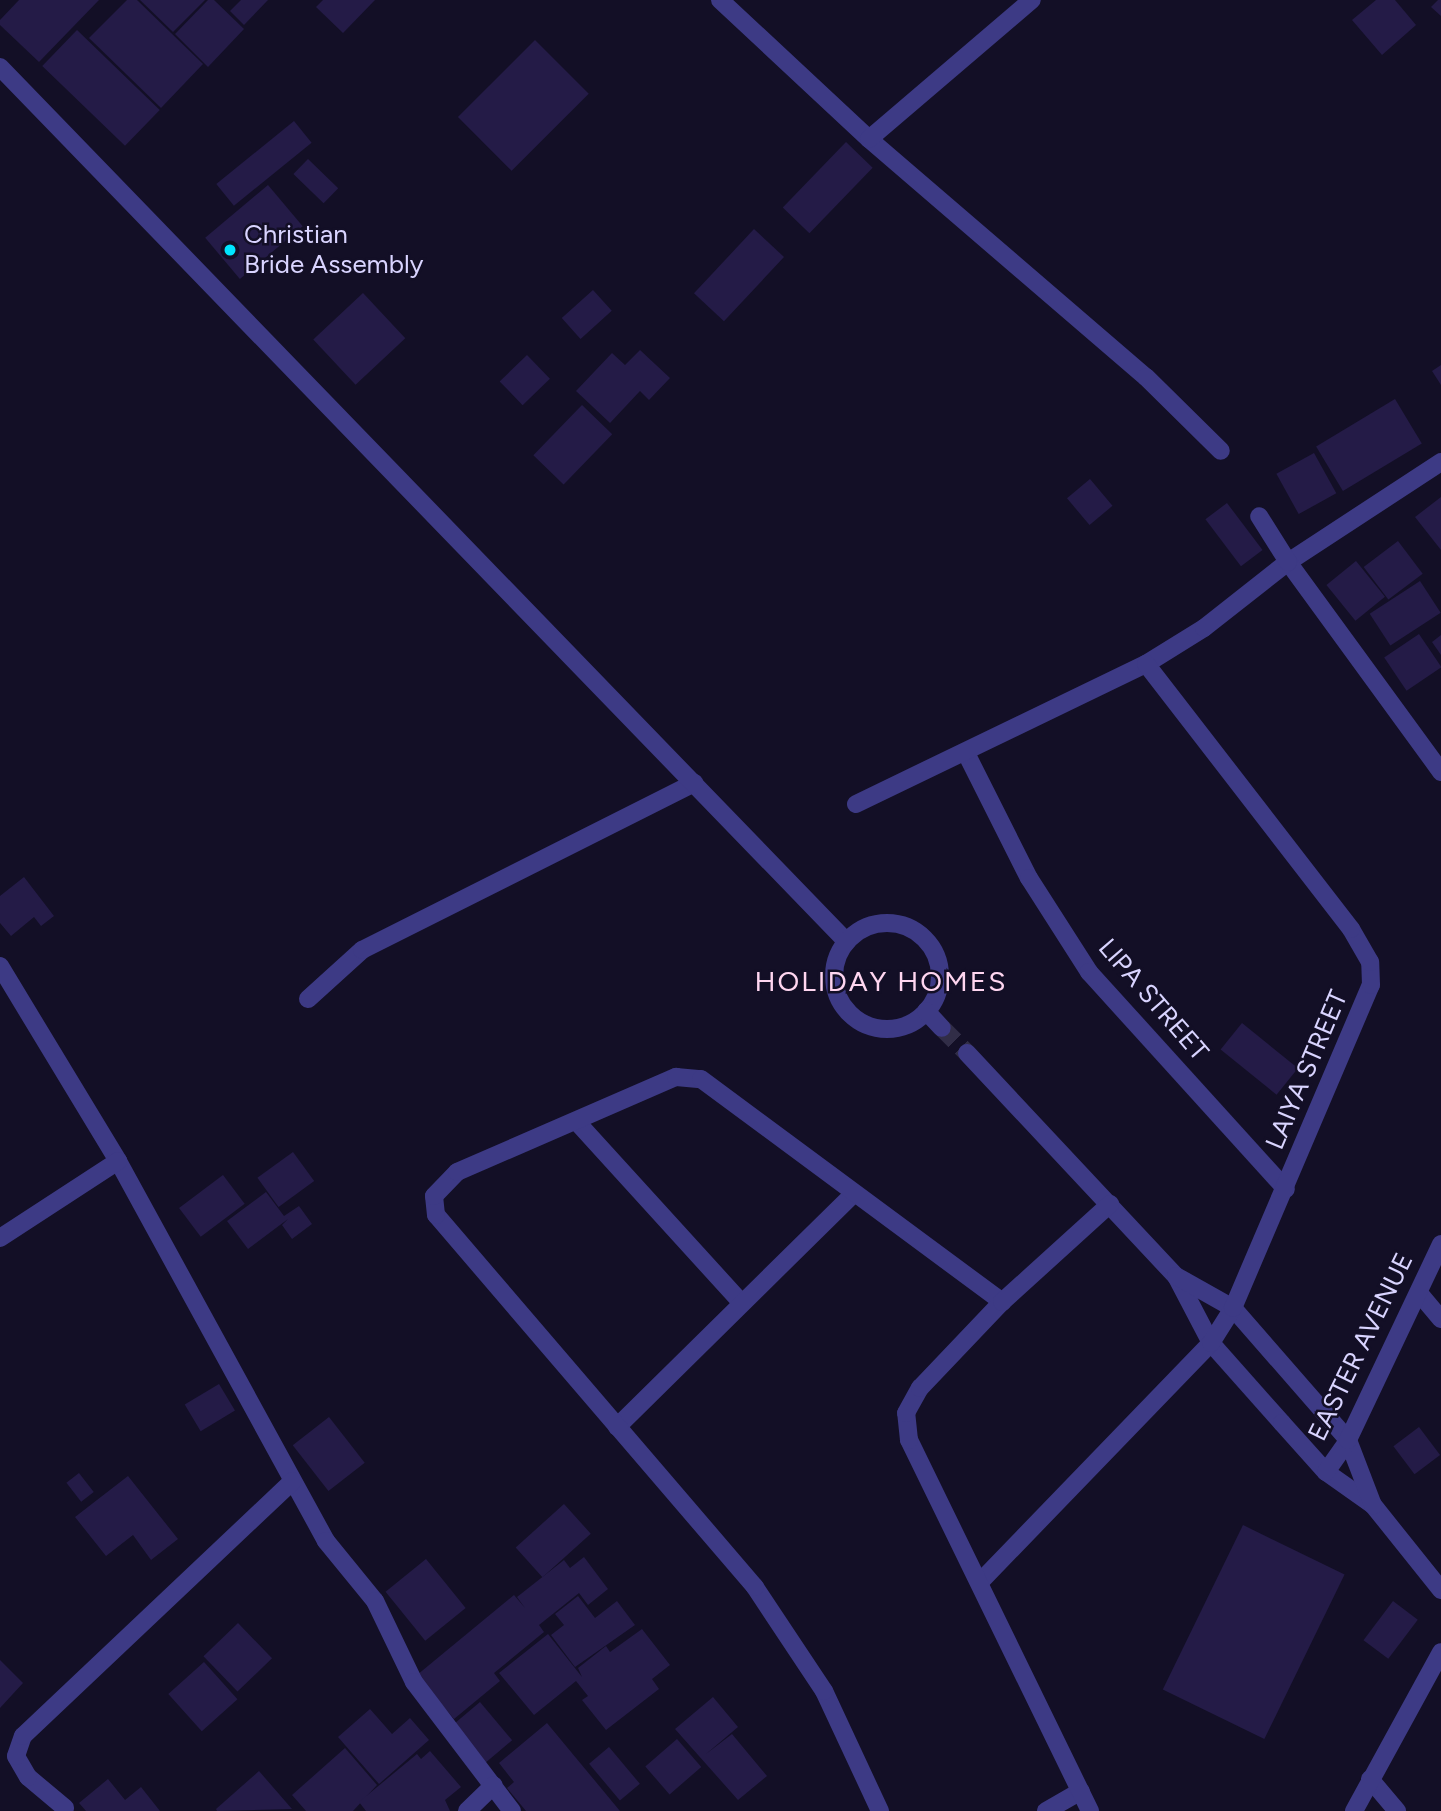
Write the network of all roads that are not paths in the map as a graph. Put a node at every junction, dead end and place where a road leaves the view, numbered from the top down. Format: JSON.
{"nodes":[{"id":1,"x":720,"y":0,"type":"edge"},
{"id":2,"x":1032,"y":0,"type":"edge"},
{"id":3,"x":0,"y":66,"type":"edge"},
{"id":4,"x":869,"y":139,"type":"junction"},
{"id":5,"x":1220,"y":451,"type":"dead end"},
{"id":6,"x":1441,"y":463,"type":"edge"},
{"id":7,"x":1259,"y":516,"type":"dead end"},
{"id":8,"x":1289,"y":562,"type":"junction"},
{"id":9,"x":1146,"y":664,"type":"junction"},
{"id":10,"x":966,"y":753,"type":"junction"},
{"id":11,"x":1441,"y":772,"type":"edge"},
{"id":12,"x":694,"y":783,"type":"junction"},
{"id":13,"x":856,"y":804,"type":"dead end"},
{"id":14,"x":846,"y":942,"type":"junction"},
{"id":15,"x":0,"y":966,"type":"edge"},
{"id":16,"x":308,"y":999,"type":"dead end"},
{"id":17,"x":926,"y":1011,"type":"junction"},
{"id":18,"x":942,"y":1028,"type":"tunnel mouth"},
{"id":19,"x":967,"y":1053,"type":"tunnel mouth"},
{"id":20,"x":577,"y":1122,"type":"junction"},
{"id":21,"x":118,"y":1161,"type":"junction"},
{"id":22,"x":1286,"y":1189,"type":"junction"},
{"id":23,"x":852,"y":1195,"type":"junction"},
{"id":24,"x":1110,"y":1204,"type":"junction"},
{"id":25,"x":0,"y":1238,"type":"edge"},
{"id":26,"x":1441,"y":1244,"type":"edge"},
{"id":27,"x":1176,"y":1276,"type":"junction"},
{"id":28,"x":1419,"y":1293,"type":"junction"},
{"id":29,"x":740,"y":1301,"type":"junction"},
{"id":30,"x":1002,"y":1302,"type":"junction"},
{"id":31,"x":1233,"y":1308,"type":"junction"},
{"id":32,"x":1441,"y":1319,"type":"edge"},
{"id":33,"x":1211,"y":1343,"type":"junction"},
{"id":34,"x":617,"y":1427,"type":"junction"},
{"id":35,"x":1348,"y":1440,"type":"junction"},
{"id":36,"x":1326,"y":1472,"type":"junction"},
{"id":37,"x":293,"y":1481,"type":"junction"},
{"id":38,"x":1373,"y":1505,"type":"junction"},
{"id":39,"x":980,"y":1582,"type":"junction"},
{"id":40,"x":1441,"y":1590,"type":"edge"},
{"id":41,"x":1441,"y":1652,"type":"edge"},
{"id":42,"x":1370,"y":1779,"type":"junction"},
{"id":43,"x":494,"y":1786,"type":"junction"},
{"id":44,"x":1081,"y":1791,"type":"junction"},
{"id":45,"x":65,"y":1808,"type":"dead end"},
{"id":46,"x":467,"y":1811,"type":"edge"},
{"id":47,"x":512,"y":1811,"type":"edge"},
{"id":48,"x":880,"y":1811,"type":"edge"},
{"id":49,"x":1046,"y":1811,"type":"edge"},
{"id":50,"x":1090,"y":1811,"type":"edge"},
{"id":51,"x":1353,"y":1811,"type":"edge"},
{"id":52,"x":1397,"y":1811,"type":"edge"}],
"edges":[{"from":1,"to":4,"type":"street"},
{"from":2,"to":4,"type":"street"},
{"from":3,"to":12,"type":"street"},
{"from":4,"to":5,"type":"street"},
{"from":6,"to":8,"type":"street"},
{"from":7,"to":8,"type":"street"},
{"from":8,"to":9,"type":"street"},
{"from":8,"to":11,"type":"street"},
{"from":9,"to":10,"type":"street"},
{"from":9,"to":22,"type":"street","name":"LAIYA STREET"},
{"from":10,"to":13,"type":"street"},
{"from":10,"to":22,"type":"street","name":"LIPA STREET"},
{"from":12,"to":14,"type":"street"},
{"from":12,"to":16,"type":"street"},
{"from":14,"to":17,"type":"street"},
{"from":14,"to":17,"type":"street"},
{"from":15,"to":21,"type":"street"},
{"from":17,"to":18,"type":"street"},
{"from":19,"to":24,"type":"street"},
{"from":20,"to":23,"type":"street"},
{"from":20,"to":29,"type":"street"},
{"from":20,"to":34,"type":"street"},
{"from":21,"to":25,"type":"street"},
{"from":21,"to":37,"type":"street"},
{"from":22,"to":31,"type":"street","name":"LAIYA STREET"},
{"from":23,"to":29,"type":"street"},
{"from":23,"to":30,"type":"street"},
{"from":24,"to":27,"type":"street"},
{"from":24,"to":30,"type":"street"},
{"from":26,"to":28,"type":"street","name":"EASTER AVENUE"},
{"from":27,"to":31,"type":"street"},
{"from":27,"to":33,"type":"street"},
{"from":28,"to":32,"type":"street"},
{"from":28,"to":35,"type":"street","name":"EASTER AVENUE"},
{"from":29,"to":34,"type":"street"},
{"from":30,"to":39,"type":"street"},
{"from":31,"to":33,"type":"street","name":"LAIYA STREET"},
{"from":31,"to":35,"type":"street"},
{"from":33,"to":36,"type":"street"},
{"from":33,"to":39,"type":"street","name":"LAIYA STREET"},
{"from":34,"to":48,"type":"street"},
{"from":35,"to":36,"type":"street","name":"EASTER AVENUE"},
{"from":35,"to":38,"type":"street"},
{"from":36,"to":38,"type":"street"},
{"from":37,"to":43,"type":"street"},
{"from":37,"to":45,"type":"street"},
{"from":38,"to":40,"type":"street"},
{"from":39,"to":44,"type":"street"},
{"from":41,"to":42,"type":"street"},
{"from":42,"to":51,"type":"street"},
{"from":42,"to":52,"type":"street"},
{"from":43,"to":46,"type":"street"},
{"from":43,"to":47,"type":"street"},
{"from":44,"to":49,"type":"street"},
{"from":44,"to":50,"type":"street"}]}
